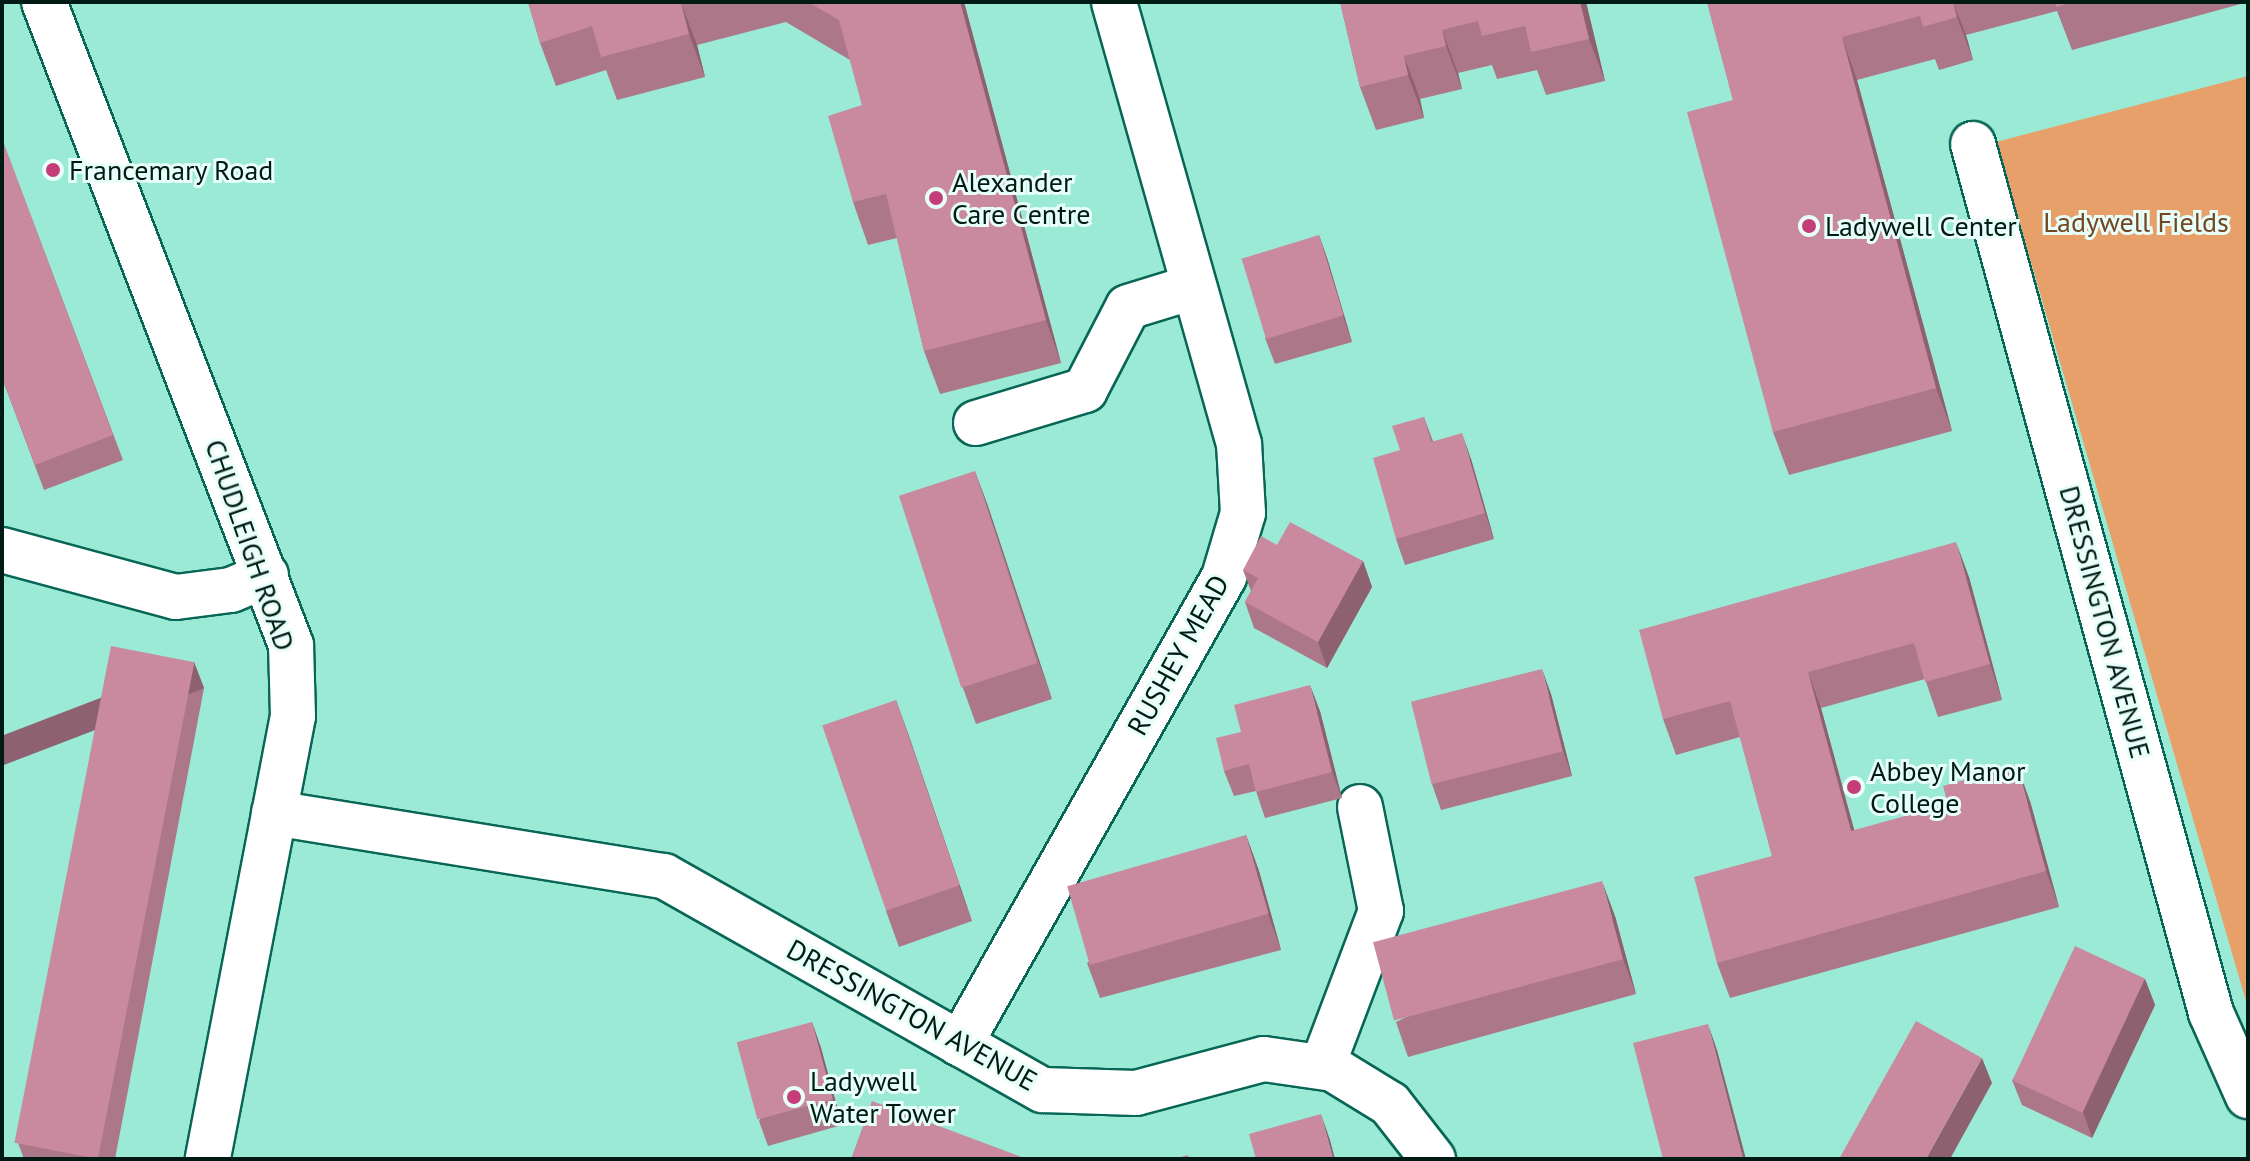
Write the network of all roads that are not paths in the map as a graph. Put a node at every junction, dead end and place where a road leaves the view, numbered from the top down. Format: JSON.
{"nodes":[{"id":1,"x":44,"y":2,"type":"edge"},
{"id":2,"x":1114,"y":2,"type":"edge"},
{"id":3,"x":1973,"y":144,"type":"dead end"},
{"id":4,"x":1193,"y":287,"type":"junction"},
{"id":5,"x":976,"y":423,"type":"dead end"},
{"id":6,"x":2,"y":550,"type":"edge"},
{"id":7,"x":266,"y":575,"type":"junction"},
{"id":8,"x":1360,"y":807,"type":"dead end"},
{"id":9,"x":274,"y":813,"type":"junction"},
{"id":10,"x":960,"y":1044,"type":"junction"},
{"id":11,"x":1322,"y":1067,"type":"junction"},
{"id":12,"x":2248,"y":1096,"type":"edge"},
{"id":13,"x":208,"y":1159,"type":"edge"},
{"id":14,"x":1433,"y":1159,"type":"edge"}],
"edges":[{"from":1,"to":7,"type":"street","name":"CHUDLEIGH ROAD"},
{"from":2,"to":4,"type":"street","name":"RUSHEY MEAD"},
{"from":3,"to":12,"type":"street","name":"DRESSINGTON AVENUE"},
{"from":4,"to":5,"type":"street"},
{"from":4,"to":10,"type":"street","name":"RUSHEY MEAD"},
{"from":6,"to":7,"type":"street"},
{"from":7,"to":9,"type":"street","name":"CHUDLEIGH ROAD"},
{"from":8,"to":11,"type":"street"},
{"from":9,"to":10,"type":"street","name":"DRESSINGTON AVENUE"},
{"from":9,"to":13,"type":"street","name":"CHUDLEIGH ROAD"},
{"from":10,"to":11,"type":"street","name":"DRESSINGTON AVENUE"},
{"from":11,"to":14,"type":"street","name":"DRESSINGTON AVENUE"}]}
